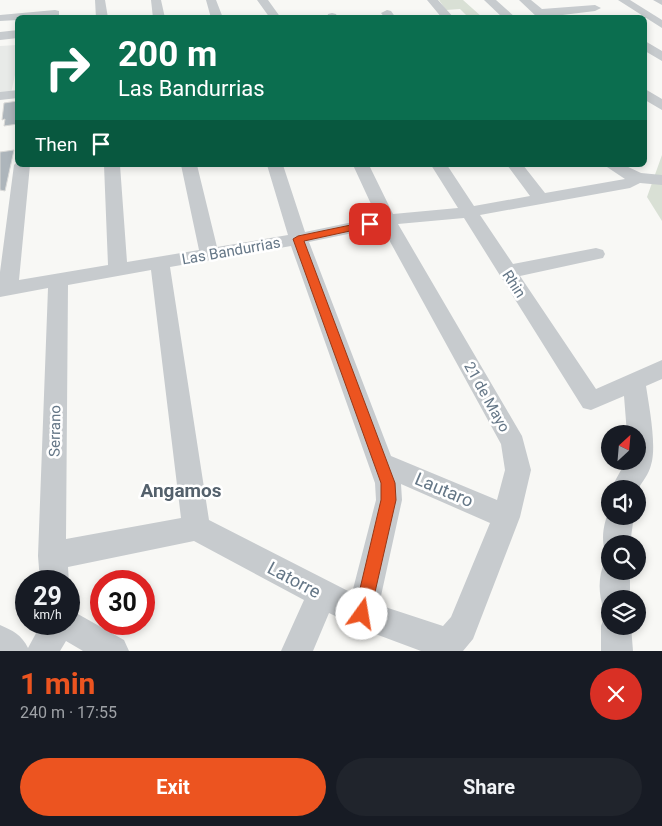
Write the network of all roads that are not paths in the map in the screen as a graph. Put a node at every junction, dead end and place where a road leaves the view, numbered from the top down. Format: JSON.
{"nodes":[{"id":1,"x":100,"y":0,"type":"edge"},
{"id":2,"x":156,"y":0,"type":"edge"},
{"id":3,"x":211,"y":0,"type":"edge"},
{"id":4,"x":262,"y":0,"type":"edge"},
{"id":5,"x":432,"y":0,"type":"edge"},
{"id":6,"x":489,"y":0,"type":"edge"},
{"id":7,"x":524,"y":0,"type":"edge"},
{"id":8,"x":583,"y":0,"type":"edge"},
{"id":9,"x":623,"y":0,"type":"edge"},
{"id":10,"x":658,"y":0,"type":"edge"},
{"id":11,"x":662,"y":2,"type":"edge"},
{"id":12,"x":595,"y":8,"type":"junction"},
{"id":13,"x":55,"y":13,"type":"dead end"},
{"id":14,"x":33,"y":15,"type":"edge"},
{"id":15,"x":102,"y":15,"type":"edge"},
{"id":16,"x":158,"y":15,"type":"edge"},
{"id":17,"x":216,"y":15,"type":"edge"},
{"id":18,"x":274,"y":15,"type":"edge"},
{"id":19,"x":446,"y":15,"type":"edge"},
{"id":20,"x":506,"y":15,"type":"edge"},
{"id":21,"x":543,"y":15,"type":"edge"},
{"id":22,"x":603,"y":15,"type":"edge"},
{"id":23,"x":647,"y":15,"type":"edge"},
{"id":24,"x":647,"y":15,"type":"edge"},
{"id":25,"x":15,"y":17,"type":"edge"},
{"id":26,"x":0,"y":18,"type":"edge"},
{"id":27,"x":647,"y":24,"type":"edge"},
{"id":28,"x":661,"y":24,"type":"edge"},
{"id":29,"x":15,"y":34,"type":"edge"},
{"id":30,"x":0,"y":36,"type":"edge"},
{"id":31,"x":647,"y":46,"type":"edge"},
{"id":32,"x":662,"y":57,"type":"edge"},
{"id":33,"x":15,"y":94,"type":"edge"},
{"id":34,"x":647,"y":95,"type":"edge"},
{"id":35,"x":0,"y":96,"type":"edge"},
{"id":36,"x":662,"y":106,"type":"edge"},
{"id":37,"x":21,"y":167,"type":"edge"},
{"id":38,"x":112,"y":167,"type":"edge"},
{"id":39,"x":189,"y":167,"type":"edge"},
{"id":40,"x":276,"y":167,"type":"edge"},
{"id":41,"x":362,"y":167,"type":"edge"},
{"id":42,"x":440,"y":167,"type":"edge"},
{"id":43,"x":517,"y":167,"type":"edge"},
{"id":44,"x":616,"y":167,"type":"edge"},
{"id":45,"x":638,"y":178,"type":"junction"},
{"id":46,"x":662,"y":180,"type":"edge"},
{"id":47,"x":541,"y":199,"type":"junction"},
{"id":48,"x":468,"y":212,"type":"junction"},
{"id":49,"x":8,"y":213,"type":"edge"},
{"id":50,"x":387,"y":220,"type":"junction"},
{"id":51,"x":298,"y":239,"type":"junction"},
{"id":52,"x":208,"y":254,"type":"junction"},
{"id":53,"x":596,"y":254,"type":"dead end"},
{"id":54,"x":160,"y":263,"type":"junction"},
{"id":55,"x":118,"y":270,"type":"junction"},
{"id":56,"x":506,"y":272,"type":"junction"},
{"id":57,"x":58,"y":280,"type":"junction"},
{"id":58,"x":4,"y":289,"type":"edge"},
{"id":59,"x":662,"y":369,"type":"edge"},
{"id":60,"x":634,"y":383,"type":"junction"},
{"id":61,"x":382,"y":464,"type":"junction"},
{"id":62,"x":629,"y":480,"type":"edge"},
{"id":63,"x":506,"y":517,"type":"junction"},
{"id":64,"x":196,"y":528,"type":"junction"},
{"id":65,"x":54,"y":568,"type":"edge"},
{"id":66,"x":322,"y":595,"type":"junction"},
{"id":67,"x":362,"y":614,"type":"junction"},
{"id":68,"x":80,"y":632,"type":"edge"},
{"id":69,"x":51,"y":635,"type":"edge"},
{"id":70,"x":616,"y":635,"type":"edge"},
{"id":71,"x":0,"y":641,"type":"edge"},
{"id":72,"x":451,"y":641,"type":"joint"},
{"id":73,"x":13,"y":651,"type":"edge"},
{"id":74,"x":42,"y":651,"type":"edge"},
{"id":75,"x":113,"y":651,"type":"edge"},
{"id":76,"x":297,"y":651,"type":"edge"},
{"id":77,"x":616,"y":651,"type":"edge"}],
"edges":[{"from":1,"to":15,"type":"street"},
{"from":2,"to":16,"type":"street"},
{"from":3,"to":17,"type":"street"},
{"from":4,"to":18,"type":"street"},
{"from":5,"to":19,"type":"street"},
{"from":6,"to":20,"type":"street"},
{"from":7,"to":21,"type":"street"},
{"from":8,"to":12,"type":"street"},
{"from":9,"to":23,"type":"street"},
{"from":10,"to":11,"type":"street"},
{"from":12,"to":21,"type":"street"},
{"from":12,"to":22,"type":"street"},
{"from":13,"to":14,"type":"street"},
{"from":24,"to":28,"type":"street"},
{"from":25,"to":26,"type":"street"},
{"from":27,"to":28,"type":"street"},
{"from":29,"to":30,"type":"street"},
{"from":31,"to":32,"type":"street"},
{"from":33,"to":35,"type":"street"},
{"from":34,"to":36,"type":"street"},
{"from":37,"to":49,"type":"street"},
{"from":38,"to":55,"type":"street"},
{"from":39,"to":52,"type":"street"},
{"from":40,"to":51,"type":"street"},
{"from":41,"to":50,"type":"street","name":"21 de Mayo"},
{"from":42,"to":48,"type":"street","name":"Rhin"},
{"from":43,"to":47,"type":"street"},
{"from":44,"to":45,"type":"street"},
{"from":45,"to":46,"type":"street"},
{"from":45,"to":47,"type":"street","name":"Las Bandurrias"},
{"from":47,"to":48,"type":"street","name":"Las Bandurrias"},
{"from":48,"to":50,"type":"street","name":"Las Bandurrias"},
{"from":48,"to":56,"type":"street","name":"Rhin"},
{"from":49,"to":58,"type":"street"},
{"from":50,"to":51,"type":"street","name":"Las Bandurrias"},
{"from":50,"to":63,"type":"street","name":"21 de Mayo"},
{"from":51,"to":52,"type":"street","name":"Las Bandurrias"},
{"from":51,"to":61,"type":"street"},
{"from":52,"to":54,"type":"street","name":"Las Bandurrias"},
{"from":53,"to":56,"type":"street"},
{"from":54,"to":55,"type":"street","name":"Las Bandurrias"},
{"from":54,"to":64,"type":"street"},
{"from":55,"to":57,"type":"street","name":"Las Bandurrias"},
{"from":56,"to":60,"type":"street","name":"Rhin"},
{"from":57,"to":58,"type":"street","name":"Las Bandurrias"},
{"from":57,"to":65,"type":"street","name":"Serrano"},
{"from":59,"to":60,"type":"street"},
{"from":60,"to":62,"type":"street"},
{"from":61,"to":63,"type":"street","name":"Lautaro"},
{"from":61,"to":67,"type":"street"},
{"from":63,"to":72,"type":"street","name":"21 de Mayo"},
{"from":64,"to":65,"type":"street"},
{"from":64,"to":66,"type":"street","name":"Latorre"},
{"from":66,"to":67,"type":"street","name":"Latorre"},
{"from":66,"to":76,"type":"street"},
{"from":67,"to":72,"type":"street","name":"Latorre"},
{"from":68,"to":75,"type":"street"},
{"from":69,"to":74,"type":"street"},
{"from":70,"to":77,"type":"street"},
{"from":71,"to":73,"type":"street"}]}
